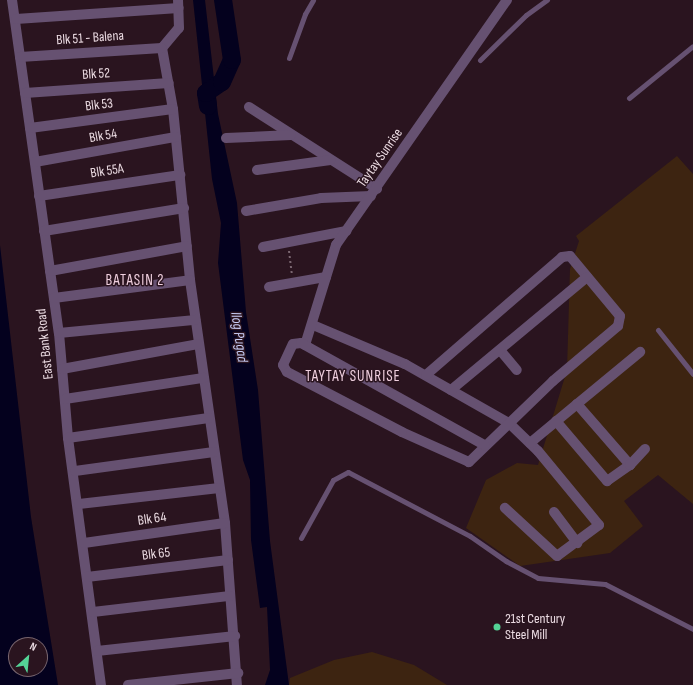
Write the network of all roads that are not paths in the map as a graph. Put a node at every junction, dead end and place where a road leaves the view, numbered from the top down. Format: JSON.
{"nodes":[{"id":1,"x":12,"y":0,"type":"edge"},
{"id":2,"x":313,"y":0,"type":"edge"},
{"id":3,"x":506,"y":0,"type":"edge"},
{"id":4,"x":547,"y":0,"type":"edge"},
{"id":5,"x":178,"y":4,"type":"edge"},
{"id":6,"x":16,"y":19,"type":"junction"},
{"id":7,"x":693,"y":46,"type":"edge"},
{"id":8,"x":162,"y":48,"type":"junction"},
{"id":9,"x":20,"y":57,"type":"junction"},
{"id":10,"x":290,"y":58,"type":"dead end"},
{"id":11,"x":480,"y":60,"type":"dead end"},
{"id":12,"x":169,"y":83,"type":"junction"},
{"id":13,"x":25,"y":93,"type":"junction"},
{"id":14,"x":629,"y":98,"type":"dead end"},
{"id":15,"x":249,"y":107,"type":"dead end"},
{"id":16,"x":172,"y":109,"type":"junction"},
{"id":17,"x":30,"y":128,"type":"junction"},
{"id":18,"x":291,"y":135,"type":"junction"},
{"id":19,"x":176,"y":136,"type":"junction"},
{"id":20,"x":226,"y":138,"type":"dead end"},
{"id":21,"x":330,"y":160,"type":"junction"},
{"id":22,"x":35,"y":162,"type":"junction"},
{"id":23,"x":257,"y":170,"type":"dead end"},
{"id":24,"x":180,"y":174,"type":"junction"},
{"id":25,"x":374,"y":193,"type":"junction"},
{"id":26,"x":39,"y":196,"type":"junction"},
{"id":27,"x":184,"y":208,"type":"junction"},
{"id":28,"x":246,"y":211,"type":"dead end"},
{"id":29,"x":44,"y":231,"type":"junction"},
{"id":30,"x":346,"y":231,"type":"junction"},
{"id":31,"x":187,"y":246,"type":"junction"},
{"id":32,"x":263,"y":247,"type":"dead end"},
{"id":33,"x":50,"y":271,"type":"junction"},
{"id":34,"x":587,"y":276,"type":"junction"},
{"id":35,"x":326,"y":277,"type":"junction"},
{"id":36,"x":190,"y":280,"type":"junction"},
{"id":37,"x":269,"y":287,"type":"dead end"},
{"id":38,"x":54,"y":298,"type":"junction"},
{"id":39,"x":195,"y":320,"type":"junction"},
{"id":40,"x":313,"y":325,"type":"junction"},
{"id":41,"x":658,"y":330,"type":"dead end"},
{"id":42,"x":59,"y":333,"type":"junction"},
{"id":43,"x":198,"y":344,"type":"junction"},
{"id":44,"x":305,"y":345,"type":"junction"},
{"id":45,"x":500,"y":350,"type":"junction"},
{"id":46,"x":640,"y":352,"type":"dead end"},
{"id":47,"x":62,"y":369,"type":"junction"},
{"id":48,"x":518,"y":370,"type":"dead end"},
{"id":49,"x":693,"y":374,"type":"edge"},
{"id":50,"x":426,"y":375,"type":"junction"},
{"id":51,"x":203,"y":378,"type":"junction"},
{"id":52,"x":451,"y":390,"type":"junction"},
{"id":53,"x":65,"y":399,"type":"junction"},
{"id":54,"x":577,"y":404,"type":"junction"},
{"id":55,"x":209,"y":418,"type":"junction"},
{"id":56,"x":556,"y":421,"type":"junction"},
{"id":57,"x":509,"y":423,"type":"junction"},
{"id":58,"x":68,"y":438,"type":"junction"},
{"id":59,"x":530,"y":443,"type":"junction"},
{"id":60,"x":484,"y":445,"type":"junction"},
{"id":61,"x":645,"y":449,"type":"dead end"},
{"id":62,"x":214,"y":452,"type":"junction"},
{"id":63,"x":630,"y":465,"type":"junction"},
{"id":64,"x":74,"y":472,"type":"junction"},
{"id":65,"x":219,"y":488,"type":"junction"},
{"id":66,"x":79,"y":504,"type":"junction"},
{"id":67,"x":505,"y":508,"type":"dead end"},
{"id":68,"x":554,"y":512,"type":"dead end"},
{"id":69,"x":225,"y":523,"type":"junction"},
{"id":70,"x":301,"y":538,"type":"dead end"},
{"id":71,"x":84,"y":543,"type":"junction"},
{"id":72,"x":577,"y":543,"type":"junction"},
{"id":73,"x":228,"y":560,"type":"junction"},
{"id":74,"x":87,"y":577,"type":"junction"},
{"id":75,"x":230,"y":596,"type":"junction"},
{"id":76,"x":93,"y":612,"type":"junction"},
{"id":77,"x":693,"y":629,"type":"edge"},
{"id":78,"x":235,"y":636,"type":"junction"},
{"id":79,"x":96,"y":651,"type":"junction"},
{"id":80,"x":238,"y":673,"type":"junction"},
{"id":81,"x":101,"y":685,"type":"edge"},
{"id":82,"x":128,"y":685,"type":"edge"},
{"id":83,"x":237,"y":685,"type":"edge"}],
"edges":[{"from":1,"to":6,"type":"street","name":"East Bank Road"},
{"from":2,"to":10,"type":"lane"},
{"from":3,"to":25,"type":"street","name":"Taytay Sunrise"},
{"from":4,"to":11,"type":"lane"},
{"from":5,"to":6,"type":"street"},
{"from":5,"to":8,"type":"street"},
{"from":6,"to":9,"type":"street","name":"East Bank Road"},
{"from":7,"to":14,"type":"lane"},
{"from":8,"to":9,"type":"street","name":"Blk 51 - Balena"},
{"from":8,"to":12,"type":"street"},
{"from":9,"to":13,"type":"street","name":"East Bank Road"},
{"from":12,"to":13,"type":"street","name":"Blk 52"},
{"from":12,"to":16,"type":"street"},
{"from":13,"to":17,"type":"street","name":"East Bank Road"},
{"from":15,"to":18,"type":"street"},
{"from":16,"to":17,"type":"street","name":"Blk 53"},
{"from":16,"to":19,"type":"street"},
{"from":17,"to":22,"type":"street","name":"East Bank Road"},
{"from":18,"to":20,"type":"street"},
{"from":18,"to":21,"type":"street"},
{"from":19,"to":22,"type":"street","name":"Blk 54"},
{"from":19,"to":24,"type":"street"},
{"from":21,"to":23,"type":"street"},
{"from":21,"to":25,"type":"street"},
{"from":22,"to":26,"type":"street","name":"East Bank Road"},
{"from":24,"to":26,"type":"street","name":"Blk 55A"},
{"from":24,"to":27,"type":"street"},
{"from":25,"to":28,"type":"street"},
{"from":25,"to":30,"type":"street","name":"Taytay Sunrise"},
{"from":26,"to":29,"type":"street","name":"East Bank Road"},
{"from":27,"to":29,"type":"street"},
{"from":27,"to":31,"type":"street"},
{"from":29,"to":33,"type":"street","name":"East Bank Road"},
{"from":30,"to":32,"type":"street"},
{"from":30,"to":35,"type":"street","name":"Taytay Sunrise"},
{"from":31,"to":33,"type":"street"},
{"from":31,"to":36,"type":"street"},
{"from":33,"to":38,"type":"street","name":"East Bank Road"},
{"from":34,"to":45,"type":"street"},
{"from":34,"to":50,"type":"street"},
{"from":34,"to":57,"type":"street"},
{"from":35,"to":37,"type":"street"},
{"from":35,"to":40,"type":"street","name":"Taytay Sunrise"},
{"from":36,"to":38,"type":"street"},
{"from":36,"to":39,"type":"street"},
{"from":38,"to":42,"type":"street","name":"East Bank Road"},
{"from":39,"to":42,"type":"street"},
{"from":39,"to":43,"type":"street"},
{"from":40,"to":44,"type":"street","name":"Taytay Sunrise"},
{"from":40,"to":50,"type":"street"},
{"from":41,"to":49,"type":"lane"},
{"from":42,"to":47,"type":"street","name":"East Bank Road"},
{"from":43,"to":47,"type":"street"},
{"from":43,"to":51,"type":"street"},
{"from":44,"to":60,"type":"street"},
{"from":44,"to":60,"type":"street"},
{"from":45,"to":48,"type":"street"},
{"from":45,"to":52,"type":"street"},
{"from":46,"to":54,"type":"street"},
{"from":47,"to":53,"type":"street","name":"East Bank Road"},
{"from":50,"to":52,"type":"street"},
{"from":51,"to":53,"type":"street"},
{"from":51,"to":55,"type":"street"},
{"from":52,"to":57,"type":"street"},
{"from":53,"to":58,"type":"street","name":"East Bank Road"},
{"from":54,"to":56,"type":"street"},
{"from":54,"to":63,"type":"street"},
{"from":55,"to":58,"type":"street"},
{"from":55,"to":62,"type":"street"},
{"from":56,"to":59,"type":"street"},
{"from":56,"to":63,"type":"street"},
{"from":57,"to":59,"type":"street"},
{"from":57,"to":60,"type":"street"},
{"from":58,"to":64,"type":"street","name":"East Bank Road"},
{"from":59,"to":72,"type":"street"},
{"from":61,"to":63,"type":"street"},
{"from":62,"to":64,"type":"street"},
{"from":62,"to":65,"type":"street"},
{"from":64,"to":66,"type":"street","name":"East Bank Road"},
{"from":65,"to":66,"type":"street"},
{"from":65,"to":69,"type":"street"},
{"from":66,"to":71,"type":"street","name":"East Bank Road"},
{"from":67,"to":72,"type":"street"},
{"from":68,"to":72,"type":"street"},
{"from":69,"to":71,"type":"street","name":"Blk 64"},
{"from":69,"to":73,"type":"street"},
{"from":70,"to":77,"type":"lane"},
{"from":71,"to":74,"type":"street","name":"East Bank Road"},
{"from":73,"to":74,"type":"street","name":"Blk 65"},
{"from":73,"to":75,"type":"street"},
{"from":74,"to":76,"type":"street","name":"East Bank Road"},
{"from":75,"to":76,"type":"street"},
{"from":75,"to":78,"type":"street"},
{"from":76,"to":79,"type":"street","name":"East Bank Road"},
{"from":78,"to":79,"type":"street"},
{"from":78,"to":80,"type":"street"},
{"from":79,"to":81,"type":"street","name":"East Bank Road"},
{"from":80,"to":82,"type":"street"},
{"from":80,"to":83,"type":"street"}]}
